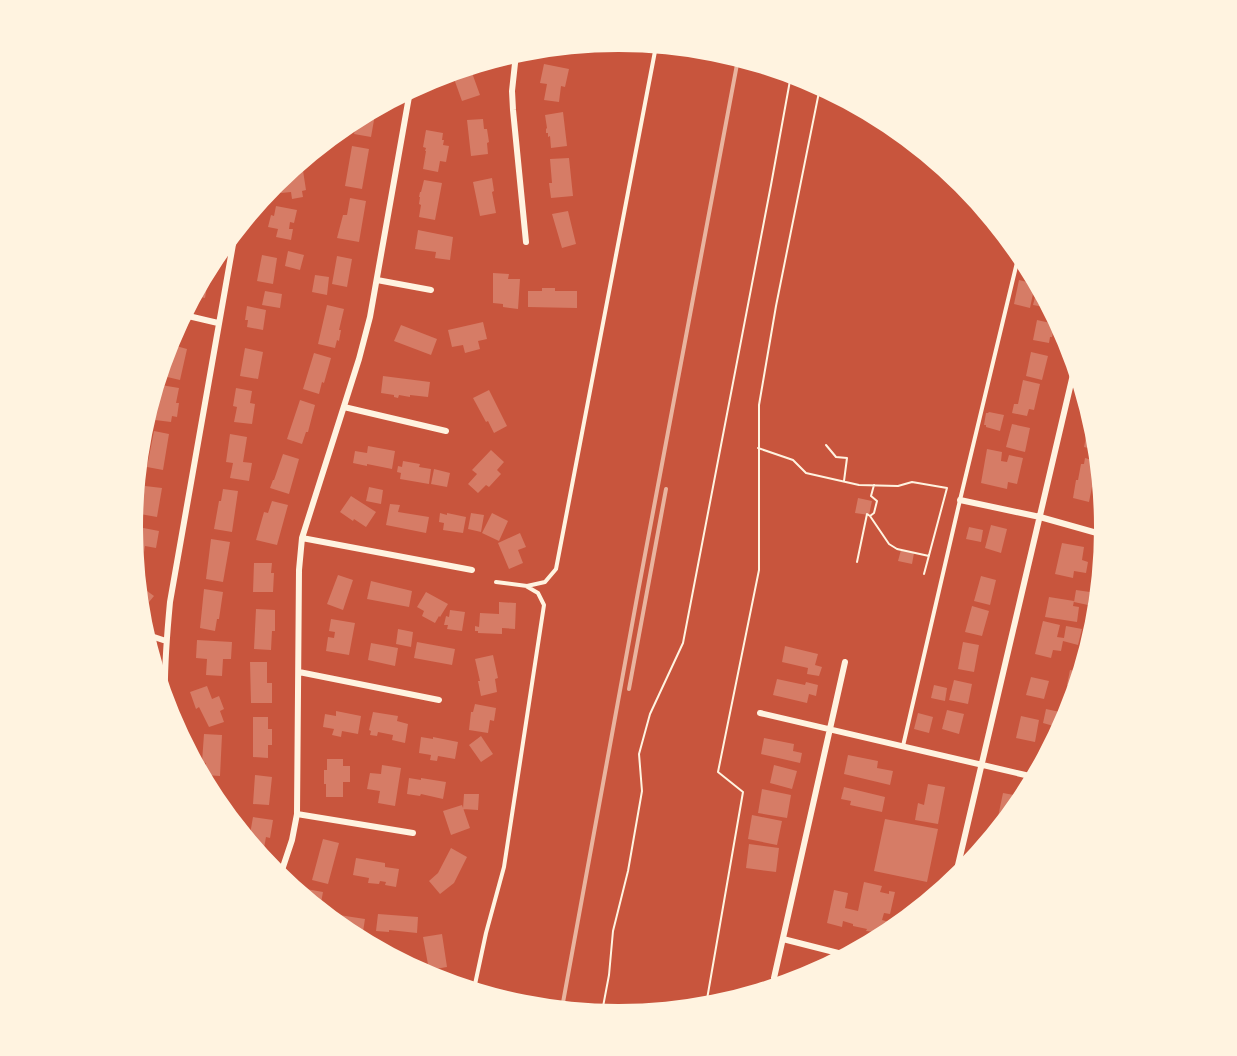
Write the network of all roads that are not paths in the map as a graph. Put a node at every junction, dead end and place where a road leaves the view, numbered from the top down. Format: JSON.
{"nodes":[{"id":1,"x":654,"y":54,"type":"edge"},
{"id":2,"x":514,"y":65,"type":"edge"},
{"id":3,"x":408,"y":102,"type":"edge"},
{"id":4,"x":526,"y":242,"type":"dead end"},
{"id":5,"x":230,"y":254,"type":"edge"},
{"id":6,"x":1016,"y":267,"type":"edge"},
{"id":7,"x":377,"y":280,"type":"junction"},
{"id":8,"x":431,"y":290,"type":"dead end"},
{"id":9,"x":193,"y":317,"type":"edge"},
{"id":10,"x":218,"y":323,"type":"junction"},
{"id":11,"x":1071,"y":382,"type":"edge"},
{"id":12,"x":344,"y":407,"type":"junction"},
{"id":13,"x":446,"y":431,"type":"dead end"},
{"id":14,"x":960,"y":500,"type":"junction"},
{"id":15,"x":1040,"y":517,"type":"junction"},
{"id":16,"x":1094,"y":532,"type":"edge"},
{"id":17,"x":302,"y":538,"type":"junction"},
{"id":18,"x":472,"y":570,"type":"dead end"},
{"id":19,"x":496,"y":582,"type":"dead end"},
{"id":20,"x":525,"y":586,"type":"junction"},
{"id":21,"x":156,"y":638,"type":"edge"},
{"id":22,"x":166,"y":641,"type":"junction"},
{"id":23,"x":845,"y":662,"type":"dead end"},
{"id":24,"x":164,"y":669,"type":"edge"},
{"id":25,"x":299,"y":672,"type":"junction"},
{"id":26,"x":439,"y":700,"type":"dead end"},
{"id":27,"x":760,"y":713,"type":"dead end"},
{"id":28,"x":830,"y":730,"type":"junction"},
{"id":29,"x":903,"y":747,"type":"junction"},
{"id":30,"x":982,"y":765,"type":"junction"},
{"id":31,"x":1025,"y":775,"type":"edge"},
{"id":32,"x":297,"y":814,"type":"junction"},
{"id":33,"x":412,"y":833,"type":"dead end"},
{"id":34,"x":959,"y":859,"type":"edge"},
{"id":35,"x":284,"y":865,"type":"edge"},
{"id":36,"x":783,"y":939,"type":"junction"},
{"id":37,"x":833,"y":952,"type":"edge"},
{"id":38,"x":774,"y":977,"type":"edge"},
{"id":39,"x":476,"y":981,"type":"edge"}],
"edges":[{"from":1,"to":20,"type":"lane"},
{"from":2,"to":4,"type":"street"},
{"from":3,"to":7,"type":"street"},
{"from":5,"to":10,"type":"street"},
{"from":6,"to":14,"type":"lane"},
{"from":7,"to":8,"type":"street"},
{"from":7,"to":12,"type":"street"},
{"from":9,"to":10,"type":"street"},
{"from":10,"to":22,"type":"street"},
{"from":11,"to":15,"type":"street"},
{"from":12,"to":13,"type":"street"},
{"from":12,"to":17,"type":"street"},
{"from":14,"to":15,"type":"street"},
{"from":14,"to":29,"type":"lane"},
{"from":15,"to":16,"type":"street"},
{"from":15,"to":30,"type":"street"},
{"from":17,"to":18,"type":"street"},
{"from":17,"to":25,"type":"street"},
{"from":19,"to":20,"type":"lane"},
{"from":20,"to":39,"type":"lane"},
{"from":21,"to":22,"type":"street"},
{"from":22,"to":24,"type":"street"},
{"from":23,"to":28,"type":"street"},
{"from":25,"to":26,"type":"street"},
{"from":25,"to":32,"type":"street"},
{"from":27,"to":28,"type":"street"},
{"from":28,"to":29,"type":"street"},
{"from":28,"to":36,"type":"street"},
{"from":29,"to":30,"type":"street"},
{"from":30,"to":31,"type":"street"},
{"from":30,"to":34,"type":"street"},
{"from":32,"to":33,"type":"street"},
{"from":32,"to":35,"type":"street"},
{"from":36,"to":37,"type":"street"},
{"from":36,"to":38,"type":"street"}]}
